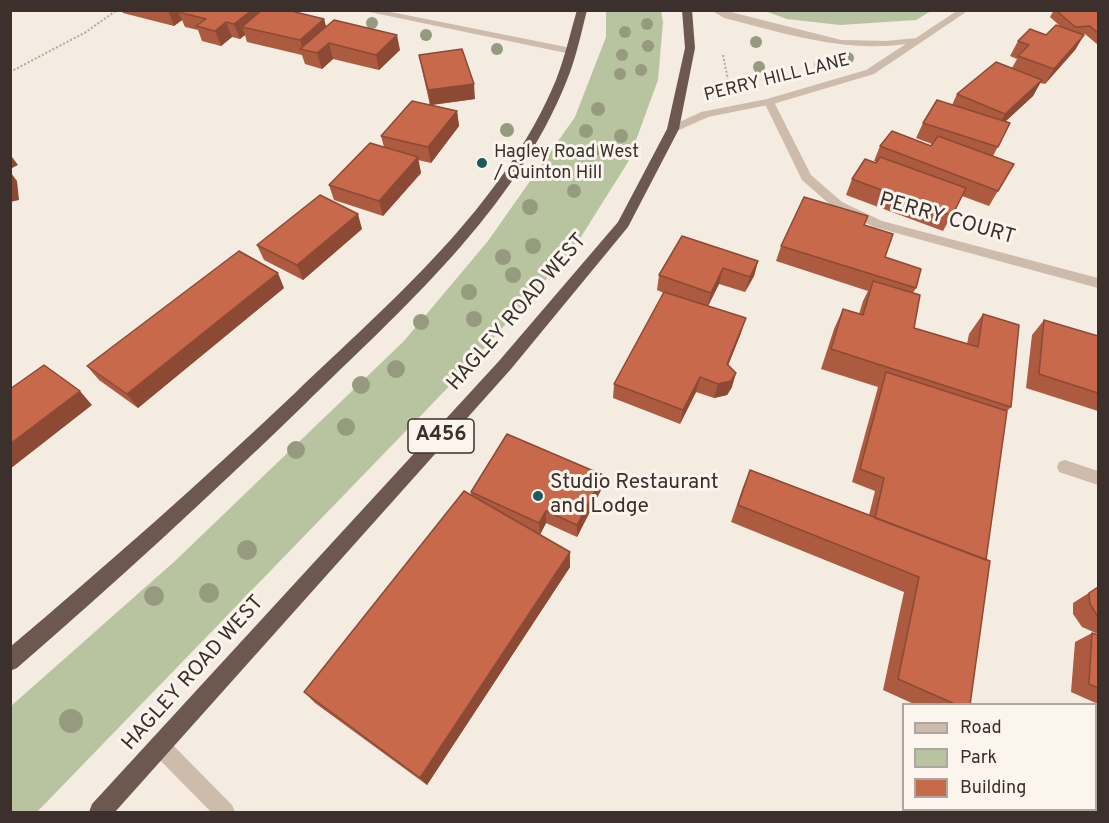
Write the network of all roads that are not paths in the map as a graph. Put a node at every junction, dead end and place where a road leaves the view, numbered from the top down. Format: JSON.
{"nodes":[{"id":1,"x":364,"y":10,"type":"edge"},
{"id":2,"x":582,"y":10,"type":"edge"},
{"id":3,"x":687,"y":10,"type":"edge"},
{"id":4,"x":715,"y":10,"type":"edge"},
{"id":5,"x":965,"y":10,"type":"edge"},
{"id":6,"x":919,"y":40,"type":"junction"},
{"id":7,"x":571,"y":51,"type":"junction"},
{"id":8,"x":769,"y":102,"type":"junction"},
{"id":9,"x":673,"y":129,"type":"junction"},
{"id":10,"x":1098,"y":283,"type":"edge"},
{"id":11,"x":1065,"y":467,"type":"dead end"},
{"id":12,"x":1098,"y":478,"type":"edge"},
{"id":13,"x":10,"y":661,"type":"edge"},
{"id":14,"x":159,"y":745,"type":"junction"},
{"id":15,"x":100,"y":813,"type":"edge"},
{"id":16,"x":225,"y":813,"type":"edge"}],
"edges":[{"from":1,"to":7,"type":"street"},
{"from":2,"to":7,"type":"highway"},
{"from":3,"to":9,"type":"highway","name":"HAGLEY ROAD WEST","number":"A456"},
{"from":4,"to":6,"type":"street","name":"PERRY HILL LANE"},
{"from":5,"to":6,"type":"street","name":"PERRY HILL LANE"},
{"from":6,"to":8,"type":"street","name":"PERRY HILL LANE"},
{"from":7,"to":13,"type":"highway"},
{"from":8,"to":9,"type":"street","name":"PERRY HILL LANE"},
{"from":8,"to":10,"type":"street","name":"PERRY COURT"},
{"from":9,"to":14,"type":"highway","name":"HAGLEY ROAD WEST","number":"A456"},
{"from":11,"to":12,"type":"street"},
{"from":14,"to":15,"type":"highway","name":"HAGLEY ROAD WEST","number":"A456"},
{"from":14,"to":16,"type":"street"}]}
